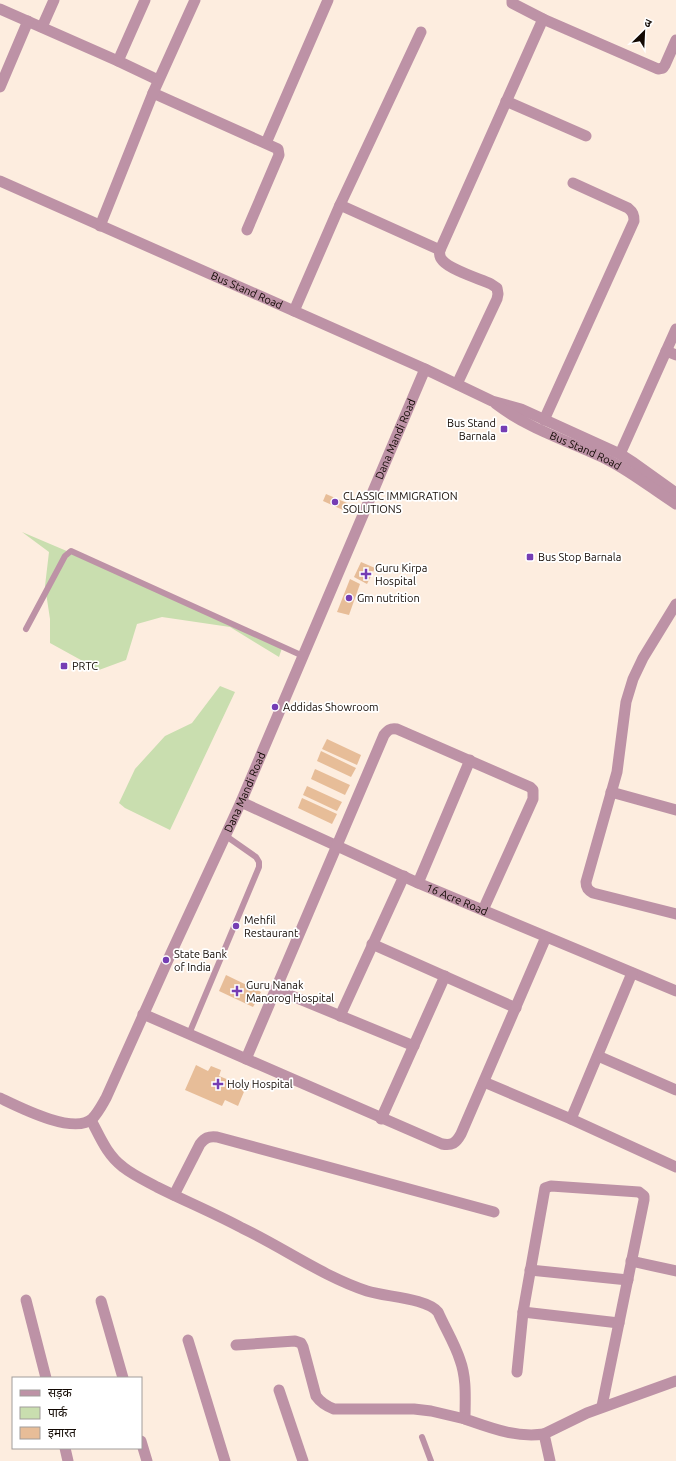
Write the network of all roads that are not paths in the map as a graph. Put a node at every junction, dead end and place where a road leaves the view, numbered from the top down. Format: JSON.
{"nodes":[{"id":1,"x":54,"y":0,"type":"edge"},
{"id":2,"x":145,"y":0,"type":"edge"},
{"id":3,"x":195,"y":0,"type":"edge"},
{"id":4,"x":328,"y":0,"type":"edge"},
{"id":5,"x":512,"y":0,"type":"edge"},
{"id":6,"x":0,"y":9,"type":"edge"},
{"id":7,"x":544,"y":19,"type":"junction"},
{"id":8,"x":28,"y":21,"type":"junction"},
{"id":9,"x":42,"y":27,"type":"junction"},
{"id":10,"x":421,"y":32,"type":"dead end"},
{"id":11,"x":676,"y":40,"type":"edge"},
{"id":12,"x":118,"y":61,"type":"junction"},
{"id":13,"x":158,"y":80,"type":"junction"},
{"id":14,"x":0,"y":88,"type":"edge"},
{"id":15,"x":153,"y":93,"type":"junction"},
{"id":16,"x":506,"y":101,"type":"junction"},
{"id":17,"x":586,"y":136,"type":"dead end"},
{"id":18,"x":266,"y":142,"type":"junction"},
{"id":19,"x":0,"y":181,"type":"edge"},
{"id":20,"x":573,"y":183,"type":"dead end"},
{"id":21,"x":340,"y":205,"type":"junction"},
{"id":22,"x":100,"y":226,"type":"junction"},
{"id":23,"x":247,"y":230,"type":"dead end"},
{"id":24,"x":440,"y":250,"type":"junction"},
{"id":25,"x":294,"y":312,"type":"junction"},
{"id":26,"x":676,"y":329,"type":"edge"},
{"id":27,"x":671,"y":353,"type":"edge"},
{"id":28,"x":425,"y":369,"type":"junction"},
{"id":29,"x":457,"y":384,"type":"junction"},
{"id":30,"x":492,"y":401,"type":"junction"},
{"id":31,"x":544,"y":420,"type":"junction"},
{"id":32,"x":620,"y":454,"type":"junction"},
{"id":33,"x":676,"y":493,"type":"edge"},
{"id":34,"x":676,"y":504,"type":"edge"},
{"id":35,"x":676,"y":604,"type":"edge"},
{"id":36,"x":26,"y":629,"type":"dead end"},
{"id":37,"x":303,"y":656,"type":"junction"},
{"id":38,"x":470,"y":760,"type":"junction"},
{"id":39,"x":611,"y":792,"type":"junction"},
{"id":40,"x":241,"y":802,"type":"junction"},
{"id":41,"x":676,"y":810,"type":"edge"},
{"id":42,"x":226,"y":836,"type":"junction"},
{"id":43,"x":337,"y":844,"type":"junction"},
{"id":44,"x":404,"y":876,"type":"junction"},
{"id":45,"x":418,"y":883,"type":"junction"},
{"id":46,"x":483,"y":910,"type":"junction"},
{"id":47,"x":676,"y":914,"type":"edge"},
{"id":48,"x":546,"y":937,"type":"junction"},
{"id":49,"x":372,"y":944,"type":"junction"},
{"id":50,"x":632,"y":973,"type":"junction"},
{"id":51,"x":445,"y":976,"type":"junction"},
{"id":52,"x":275,"y":989,"type":"junction"},
{"id":53,"x":676,"y":991,"type":"edge"},
{"id":54,"x":516,"y":1008,"type":"junction"},
{"id":55,"x":143,"y":1014,"type":"junction"},
{"id":56,"x":340,"y":1016,"type":"junction"},
{"id":57,"x":189,"y":1034,"type":"junction"},
{"id":58,"x":414,"y":1046,"type":"junction"},
{"id":59,"x":598,"y":1056,"type":"junction"},
{"id":60,"x":246,"y":1059,"type":"junction"},
{"id":61,"x":484,"y":1082,"type":"junction"},
{"id":62,"x":676,"y":1090,"type":"edge"},
{"id":63,"x":0,"y":1098,"type":"edge"},
{"id":64,"x":381,"y":1119,"type":"junction"},
{"id":65,"x":571,"y":1119,"type":"junction"},
{"id":66,"x":91,"y":1120,"type":"junction"},
{"id":67,"x":676,"y":1167,"type":"edge"},
{"id":68,"x":174,"y":1195,"type":"junction"},
{"id":69,"x":494,"y":1212,"type":"dead end"},
{"id":70,"x":632,"y":1261,"type":"junction"},
{"id":71,"x":530,"y":1270,"type":"junction"},
{"id":72,"x":676,"y":1271,"type":"edge"},
{"id":73,"x":628,"y":1280,"type":"junction"},
{"id":74,"x":26,"y":1300,"type":"dead end"},
{"id":75,"x":102,"y":1301,"type":"dead end"},
{"id":76,"x":523,"y":1312,"type":"junction"},
{"id":77,"x":620,"y":1323,"type":"junction"},
{"id":78,"x":188,"y":1340,"type":"dead end"},
{"id":79,"x":236,"y":1345,"type":"dead end"},
{"id":80,"x":517,"y":1372,"type":"dead end"},
{"id":81,"x":46,"y":1377,"type":"edge"},
{"id":82,"x":123,"y":1377,"type":"edge"},
{"id":83,"x":676,"y":1381,"type":"edge"},
{"id":84,"x":279,"y":1390,"type":"dead end"},
{"id":85,"x":602,"y":1406,"type":"junction"},
{"id":86,"x":465,"y":1419,"type":"junction"},
{"id":87,"x":544,"y":1434,"type":"junction"},
{"id":88,"x":422,"y":1436,"type":"dead end"},
{"id":89,"x":142,"y":1444,"type":"edge"},
{"id":90,"x":65,"y":1449,"type":"edge"},
{"id":91,"x":68,"y":1461,"type":"edge"},
{"id":92,"x":147,"y":1461,"type":"edge"},
{"id":93,"x":225,"y":1461,"type":"edge"},
{"id":94,"x":303,"y":1461,"type":"edge"},
{"id":95,"x":431,"y":1461,"type":"edge"},
{"id":96,"x":550,"y":1461,"type":"edge"}],
"edges":[{"from":1,"to":9,"type":"street"},
{"from":2,"to":12,"type":"street"},
{"from":3,"to":13,"type":"street"},
{"from":4,"to":18,"type":"street"},
{"from":5,"to":7,"type":"street"},
{"from":6,"to":8,"type":"street"},
{"from":7,"to":11,"type":"street"},
{"from":7,"to":16,"type":"street"},
{"from":8,"to":9,"type":"street"},
{"from":8,"to":14,"type":"street"},
{"from":9,"to":12,"type":"street"},
{"from":10,"to":21,"type":"street"},
{"from":12,"to":13,"type":"street"},
{"from":13,"to":15,"type":"street"},
{"from":15,"to":18,"type":"street"},
{"from":15,"to":22,"type":"street"},
{"from":16,"to":17,"type":"street"},
{"from":16,"to":24,"type":"street"},
{"from":18,"to":23,"type":"street"},
{"from":19,"to":22,"type":"street","name":"Bus Stand Road"},
{"from":20,"to":31,"type":"street"},
{"from":21,"to":24,"type":"street"},
{"from":21,"to":25,"type":"street"},
{"from":22,"to":25,"type":"street","name":"Bus Stand Road"},
{"from":24,"to":29,"type":"street"},
{"from":25,"to":28,"type":"street","name":"Bus Stand Road"},
{"from":26,"to":27,"type":"street"},
{"from":27,"to":32,"type":"street"},
{"from":28,"to":29,"type":"street","name":"Bus Stand Road"},
{"from":28,"to":37,"type":"street","name":"Dana Mandi Road"},
{"from":29,"to":30,"type":"street","name":"Bus Stand Road"},
{"from":30,"to":31,"type":"street","name":"Bus Stand Road"},
{"from":30,"to":34,"type":"street","name":"Bus Stand Road"},
{"from":31,"to":32,"type":"street","name":"Bus Stand Road"},
{"from":32,"to":33,"type":"street","name":"Bus Stand Road"},
{"from":35,"to":39,"type":"street"},
{"from":36,"to":37,"type":"lane"},
{"from":37,"to":40,"type":"street","name":"Dana Mandi Road"},
{"from":38,"to":43,"type":"street"},
{"from":38,"to":45,"type":"street"},
{"from":38,"to":46,"type":"street"},
{"from":39,"to":41,"type":"street"},
{"from":39,"to":47,"type":"street"},
{"from":40,"to":42,"type":"street","name":"Dana Mandi Road"},
{"from":40,"to":43,"type":"street","name":"16 Acre Road"},
{"from":42,"to":55,"type":"street","name":"Dana Mandi Road"},
{"from":42,"to":57,"type":"lane"},
{"from":43,"to":44,"type":"street","name":"16 Acre Road"},
{"from":43,"to":52,"type":"street"},
{"from":44,"to":45,"type":"street","name":"16 Acre Road"},
{"from":44,"to":49,"type":"street"},
{"from":45,"to":46,"type":"street","name":"16 Acre Road"},
{"from":46,"to":48,"type":"street","name":"16 Acre Road"},
{"from":48,"to":50,"type":"street","name":"16 Acre Road"},
{"from":48,"to":54,"type":"street"},
{"from":49,"to":51,"type":"street"},
{"from":49,"to":56,"type":"street"},
{"from":50,"to":53,"type":"street","name":"16 Acre Road"},
{"from":50,"to":59,"type":"street"},
{"from":51,"to":54,"type":"street"},
{"from":51,"to":58,"type":"street"},
{"from":52,"to":56,"type":"street"},
{"from":52,"to":60,"type":"street"},
{"from":54,"to":61,"type":"street"},
{"from":55,"to":57,"type":"street"},
{"from":55,"to":66,"type":"street","name":"Dana Mandi Road"},
{"from":56,"to":58,"type":"street"},
{"from":57,"to":60,"type":"street"},
{"from":58,"to":64,"type":"street"},
{"from":59,"to":62,"type":"street"},
{"from":59,"to":65,"type":"street"},
{"from":60,"to":64,"type":"street"},
{"from":61,"to":64,"type":"street"},
{"from":61,"to":65,"type":"street"},
{"from":63,"to":66,"type":"street"},
{"from":65,"to":67,"type":"street"},
{"from":66,"to":68,"type":"street"},
{"from":68,"to":69,"type":"street"},
{"from":68,"to":86,"type":"street"},
{"from":70,"to":71,"type":"street"},
{"from":70,"to":72,"type":"street"},
{"from":70,"to":73,"type":"street"},
{"from":71,"to":73,"type":"street"},
{"from":71,"to":76,"type":"street"},
{"from":73,"to":77,"type":"street"},
{"from":74,"to":81,"type":"street"},
{"from":75,"to":82,"type":"street"},
{"from":76,"to":77,"type":"street"},
{"from":76,"to":80,"type":"street"},
{"from":77,"to":85,"type":"street"},
{"from":78,"to":93,"type":"street"},
{"from":79,"to":86,"type":"street"},
{"from":83,"to":85,"type":"street"},
{"from":84,"to":94,"type":"street"},
{"from":85,"to":87,"type":"street"},
{"from":86,"to":87,"type":"street"},
{"from":87,"to":96,"type":"street"},
{"from":88,"to":95,"type":"lane"},
{"from":89,"to":92,"type":"street"},
{"from":90,"to":91,"type":"street"}]}
